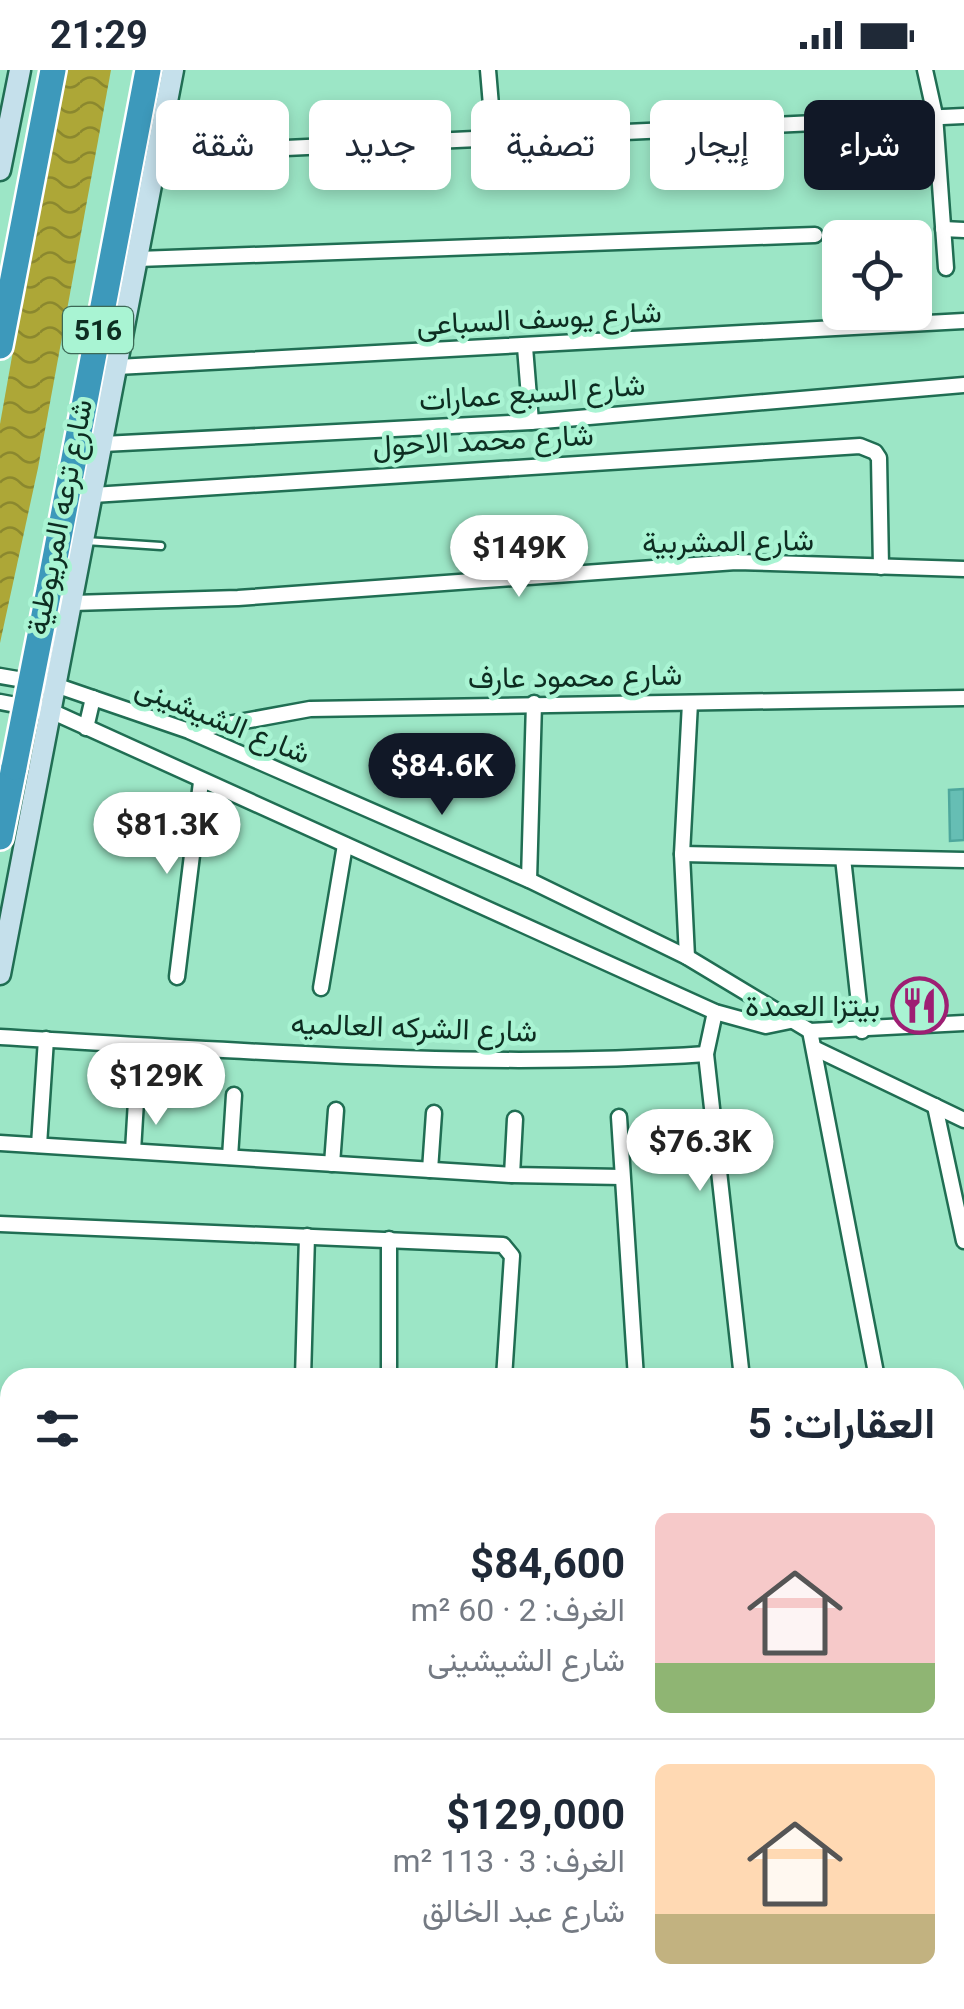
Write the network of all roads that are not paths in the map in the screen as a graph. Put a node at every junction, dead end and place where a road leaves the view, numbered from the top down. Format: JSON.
{"nodes":[{"id":1,"x":20,"y":70,"type":"edge"},
{"id":2,"x":53,"y":70,"type":"edge"},
{"id":3,"x":148,"y":70,"type":"edge"},
{"id":4,"x":173,"y":70,"type":"edge"},
{"id":5,"x":488,"y":70,"type":"edge"},
{"id":6,"x":925,"y":70,"type":"edge"},
{"id":7,"x":167,"y":100,"type":"edge"},
{"id":8,"x":491,"y":100,"type":"edge"},
{"id":9,"x":932,"y":100,"type":"edge"},
{"id":10,"x":935,"y":115,"type":"joint"},
{"id":11,"x":964,"y":116,"type":"edge"},
{"id":12,"x":804,"y":123,"type":"edge"},
{"id":13,"x":630,"y":133,"type":"edge"},
{"id":14,"x":471,"y":142,"type":"edge"},
{"id":15,"x":289,"y":149,"type":"edge"},
{"id":16,"x":156,"y":160,"type":"edge"},
{"id":17,"x":0,"y":170,"type":"edge"},
{"id":18,"x":943,"y":229,"type":"junction"},
{"id":19,"x":964,"y":230,"type":"edge"},
{"id":20,"x":815,"y":235,"type":"dead end"},
{"id":21,"x":138,"y":259,"type":"junction"},
{"id":22,"x":946,"y":268,"type":"dead end"},
{"id":23,"x":964,"y":321,"type":"edge"},
{"id":24,"x":0,"y":346,"type":"edge"},
{"id":25,"x":525,"y":347,"type":"junction"},
{"id":26,"x":118,"y":367,"type":"junction"},
{"id":27,"x":964,"y":385,"type":"edge"},
{"id":28,"x":531,"y":422,"type":"junction"},
{"id":29,"x":103,"y":444,"type":"junction"},
{"id":30,"x":93,"y":494,"type":"junction"},
{"id":31,"x":84,"y":541,"type":"junction"},
{"id":32,"x":161,"y":546,"type":"dead end"},
{"id":33,"x":881,"y":567,"type":"junction"},
{"id":34,"x":964,"y":569,"type":"edge"},
{"id":35,"x":73,"y":603,"type":"junction"},
{"id":36,"x":0,"y":676,"type":"edge"},
{"id":37,"x":51,"y":685,"type":"junction"},
{"id":38,"x":93,"y":698,"type":"junction"},
{"id":39,"x":964,"y":698,"type":"edge"},
{"id":40,"x":0,"y":702,"type":"edge"},
{"id":41,"x":534,"y":703,"type":"junction"},
{"id":42,"x":690,"y":703,"type":"junction"},
{"id":43,"x":46,"y":711,"type":"junction"},
{"id":44,"x":86,"y":728,"type":"junction"},
{"id":45,"x":190,"y":731,"type":"junction"},
{"id":46,"x":201,"y":782,"type":"junction"},
{"id":47,"x":0,"y":837,"type":"edge"},
{"id":48,"x":345,"y":845,"type":"junction"},
{"id":49,"x":682,"y":854,"type":"junction"},
{"id":50,"x":843,"y":858,"type":"junction"},
{"id":51,"x":964,"y":860,"type":"edge"},
{"id":52,"x":529,"y":880,"type":"junction"},
{"id":53,"x":687,"y":957,"type":"junction"},
{"id":54,"x":0,"y":974,"type":"edge"},
{"id":55,"x":177,"y":977,"type":"dead end"},
{"id":56,"x":322,"y":988,"type":"dead end"},
{"id":57,"x":715,"y":1012,"type":"junction"},
{"id":58,"x":795,"y":1020,"type":"junction"},
{"id":59,"x":964,"y":1023,"type":"edge"},
{"id":60,"x":862,"y":1030,"type":"junction"},
{"id":61,"x":810,"y":1031,"type":"junction"},
{"id":62,"x":0,"y":1037,"type":"edge"},
{"id":63,"x":46,"y":1039,"type":"junction"},
{"id":64,"x":816,"y":1049,"type":"junction"},
{"id":65,"x":706,"y":1054,"type":"junction"},
{"id":66,"x":234,"y":1095,"type":"dead end"},
{"id":67,"x":136,"y":1102,"type":"dead end"},
{"id":68,"x":936,"y":1106,"type":"junction"},
{"id":69,"x":336,"y":1110,"type":"dead end"},
{"id":70,"x":434,"y":1113,"type":"dead end"},
{"id":71,"x":619,"y":1117,"type":"dead end"},
{"id":72,"x":515,"y":1120,"type":"dead end"},
{"id":73,"x":964,"y":1120,"type":"edge"},
{"id":74,"x":0,"y":1143,"type":"edge"},
{"id":75,"x":39,"y":1146,"type":"junction"},
{"id":76,"x":133,"y":1152,"type":"junction"},
{"id":77,"x":230,"y":1157,"type":"junction"},
{"id":78,"x":332,"y":1164,"type":"junction"},
{"id":79,"x":430,"y":1170,"type":"junction"},
{"id":80,"x":512,"y":1175,"type":"junction"},
{"id":81,"x":622,"y":1177,"type":"junction"},
{"id":82,"x":0,"y":1224,"type":"edge"},
{"id":83,"x":308,"y":1236,"type":"junction"},
{"id":84,"x":390,"y":1239,"type":"junction"},
{"id":85,"x":964,"y":1241,"type":"edge"},
{"id":86,"x":303,"y":1368,"type":"edge"},
{"id":87,"x":389,"y":1368,"type":"edge"},
{"id":88,"x":505,"y":1368,"type":"edge"},
{"id":89,"x":635,"y":1368,"type":"edge"},
{"id":90,"x":741,"y":1368,"type":"edge"},
{"id":91,"x":874,"y":1368,"type":"edge"}],
"edges":[{"from":1,"to":17,"type":"main road"},
{"from":2,"to":24,"type":"highway"},
{"from":3,"to":47,"type":"highway","number":"516","bridge":true},
{"from":4,"to":7,"type":"main road","name":"شارع ترعه المريوطية"},
{"from":5,"to":8,"type":"street"},
{"from":6,"to":9,"type":"street"},
{"from":10,"to":11,"type":"street"},
{"from":10,"to":18,"type":"street"},
{"from":12,"to":13,"type":"street"},
{"from":14,"to":15,"type":"street"},
{"from":16,"to":21,"type":"main road","name":"شارع ترعه المريوطية"},
{"from":18,"to":19,"type":"street"},
{"from":18,"to":22,"type":"street"},
{"from":20,"to":21,"type":"street"},
{"from":21,"to":26,"type":"main road","name":"شارع ترعه المريوطية"},
{"from":23,"to":25,"type":"street","name":"شارع يوسف السباعى"},
{"from":25,"to":26,"type":"street","name":"شارع يوسف السباعى"},
{"from":25,"to":28,"type":"street"},
{"from":26,"to":29,"type":"main road","name":"شارع ترعه المريوطية"},
{"from":27,"to":28,"type":"street","name":"شارع السبع عمارات"},
{"from":28,"to":29,"type":"street","name":"شارع السبع عمارات"},
{"from":29,"to":30,"type":"main road","name":"شارع ترعه المريوطية"},
{"from":30,"to":31,"type":"main road","name":"شارع ترعه المريوطية"},
{"from":30,"to":33,"type":"street","name":"شارع محمد الاحول"},
{"from":31,"to":32,"type":"lane"},
{"from":31,"to":35,"type":"main road","name":"شارع ترعه المريوطية"},
{"from":33,"to":34,"type":"street","name":"شارع المشربية"},
{"from":33,"to":35,"type":"street","name":"شارع المشربية"},
{"from":35,"to":37,"type":"main road","name":"شارع ترعه المريوطية"},
{"from":36,"to":37,"type":"street","name":"شارع الشيشينى"},
{"from":37,"to":38,"type":"street","name":"شارع الشيشينى"},
{"from":37,"to":43,"type":"main road","name":"شارع ترعه المريوطية"},
{"from":38,"to":44,"type":"street"},
{"from":38,"to":45,"type":"street","name":"شارع الشيشينى"},
{"from":39,"to":42,"type":"street","name":"شارع محمود عارف"},
{"from":40,"to":43,"type":"street","name":"شارع الشيشينى"},
{"from":41,"to":42,"type":"street","name":"شارع محمود عارف"},
{"from":41,"to":45,"type":"street","name":"شارع محمود عارف"},
{"from":41,"to":52,"type":"street"},
{"from":42,"to":49,"type":"street"},
{"from":43,"to":44,"type":"street","name":"شارع الشيشينى"},
{"from":43,"to":54,"type":"main road","name":"شارع ترعه المريوطية"},
{"from":44,"to":46,"type":"street","name":"شارع الشيشينى"},
{"from":45,"to":52,"type":"street","name":"شارع الشيشينى"},
{"from":46,"to":48,"type":"street","name":"شارع الشيشينى"},
{"from":46,"to":55,"type":"street"},
{"from":48,"to":56,"type":"street"},
{"from":48,"to":57,"type":"street","name":"شارع الشيشينى"},
{"from":49,"to":50,"type":"street"},
{"from":49,"to":53,"type":"street"},
{"from":50,"to":51,"type":"street"},
{"from":50,"to":60,"type":"street"},
{"from":52,"to":53,"type":"street","name":"شارع الشيشينى"},
{"from":53,"to":58,"type":"street","name":"شارع الشيشينى"},
{"from":57,"to":58,"type":"street","name":"شارع الشيشينى"},
{"from":57,"to":65,"type":"street"},
{"from":58,"to":61,"type":"street","name":"شارع الشيشينى"},
{"from":59,"to":60,"type":"street"},
{"from":60,"to":61,"type":"street"},
{"from":61,"to":64,"type":"street"},
{"from":62,"to":63,"type":"street","name":"شارع الشركه العالميه"},
{"from":63,"to":65,"type":"street","name":"شارع الشركه العالميه"},
{"from":63,"to":75,"type":"street"},
{"from":64,"to":68,"type":"street"},
{"from":64,"to":91,"type":"street"},
{"from":65,"to":90,"type":"street"},
{"from":66,"to":77,"type":"street"},
{"from":67,"to":76,"type":"street"},
{"from":68,"to":73,"type":"street"},
{"from":68,"to":85,"type":"street"},
{"from":69,"to":78,"type":"street"},
{"from":70,"to":79,"type":"street"},
{"from":71,"to":81,"type":"street"},
{"from":72,"to":80,"type":"street"},
{"from":74,"to":75,"type":"street"},
{"from":75,"to":76,"type":"street"},
{"from":76,"to":77,"type":"street"},
{"from":77,"to":78,"type":"street"},
{"from":78,"to":79,"type":"street"},
{"from":79,"to":80,"type":"street"},
{"from":80,"to":81,"type":"street"},
{"from":81,"to":89,"type":"street"},
{"from":82,"to":83,"type":"street"},
{"from":83,"to":84,"type":"street"},
{"from":83,"to":86,"type":"street"},
{"from":84,"to":87,"type":"street"},
{"from":84,"to":88,"type":"street"}]}
